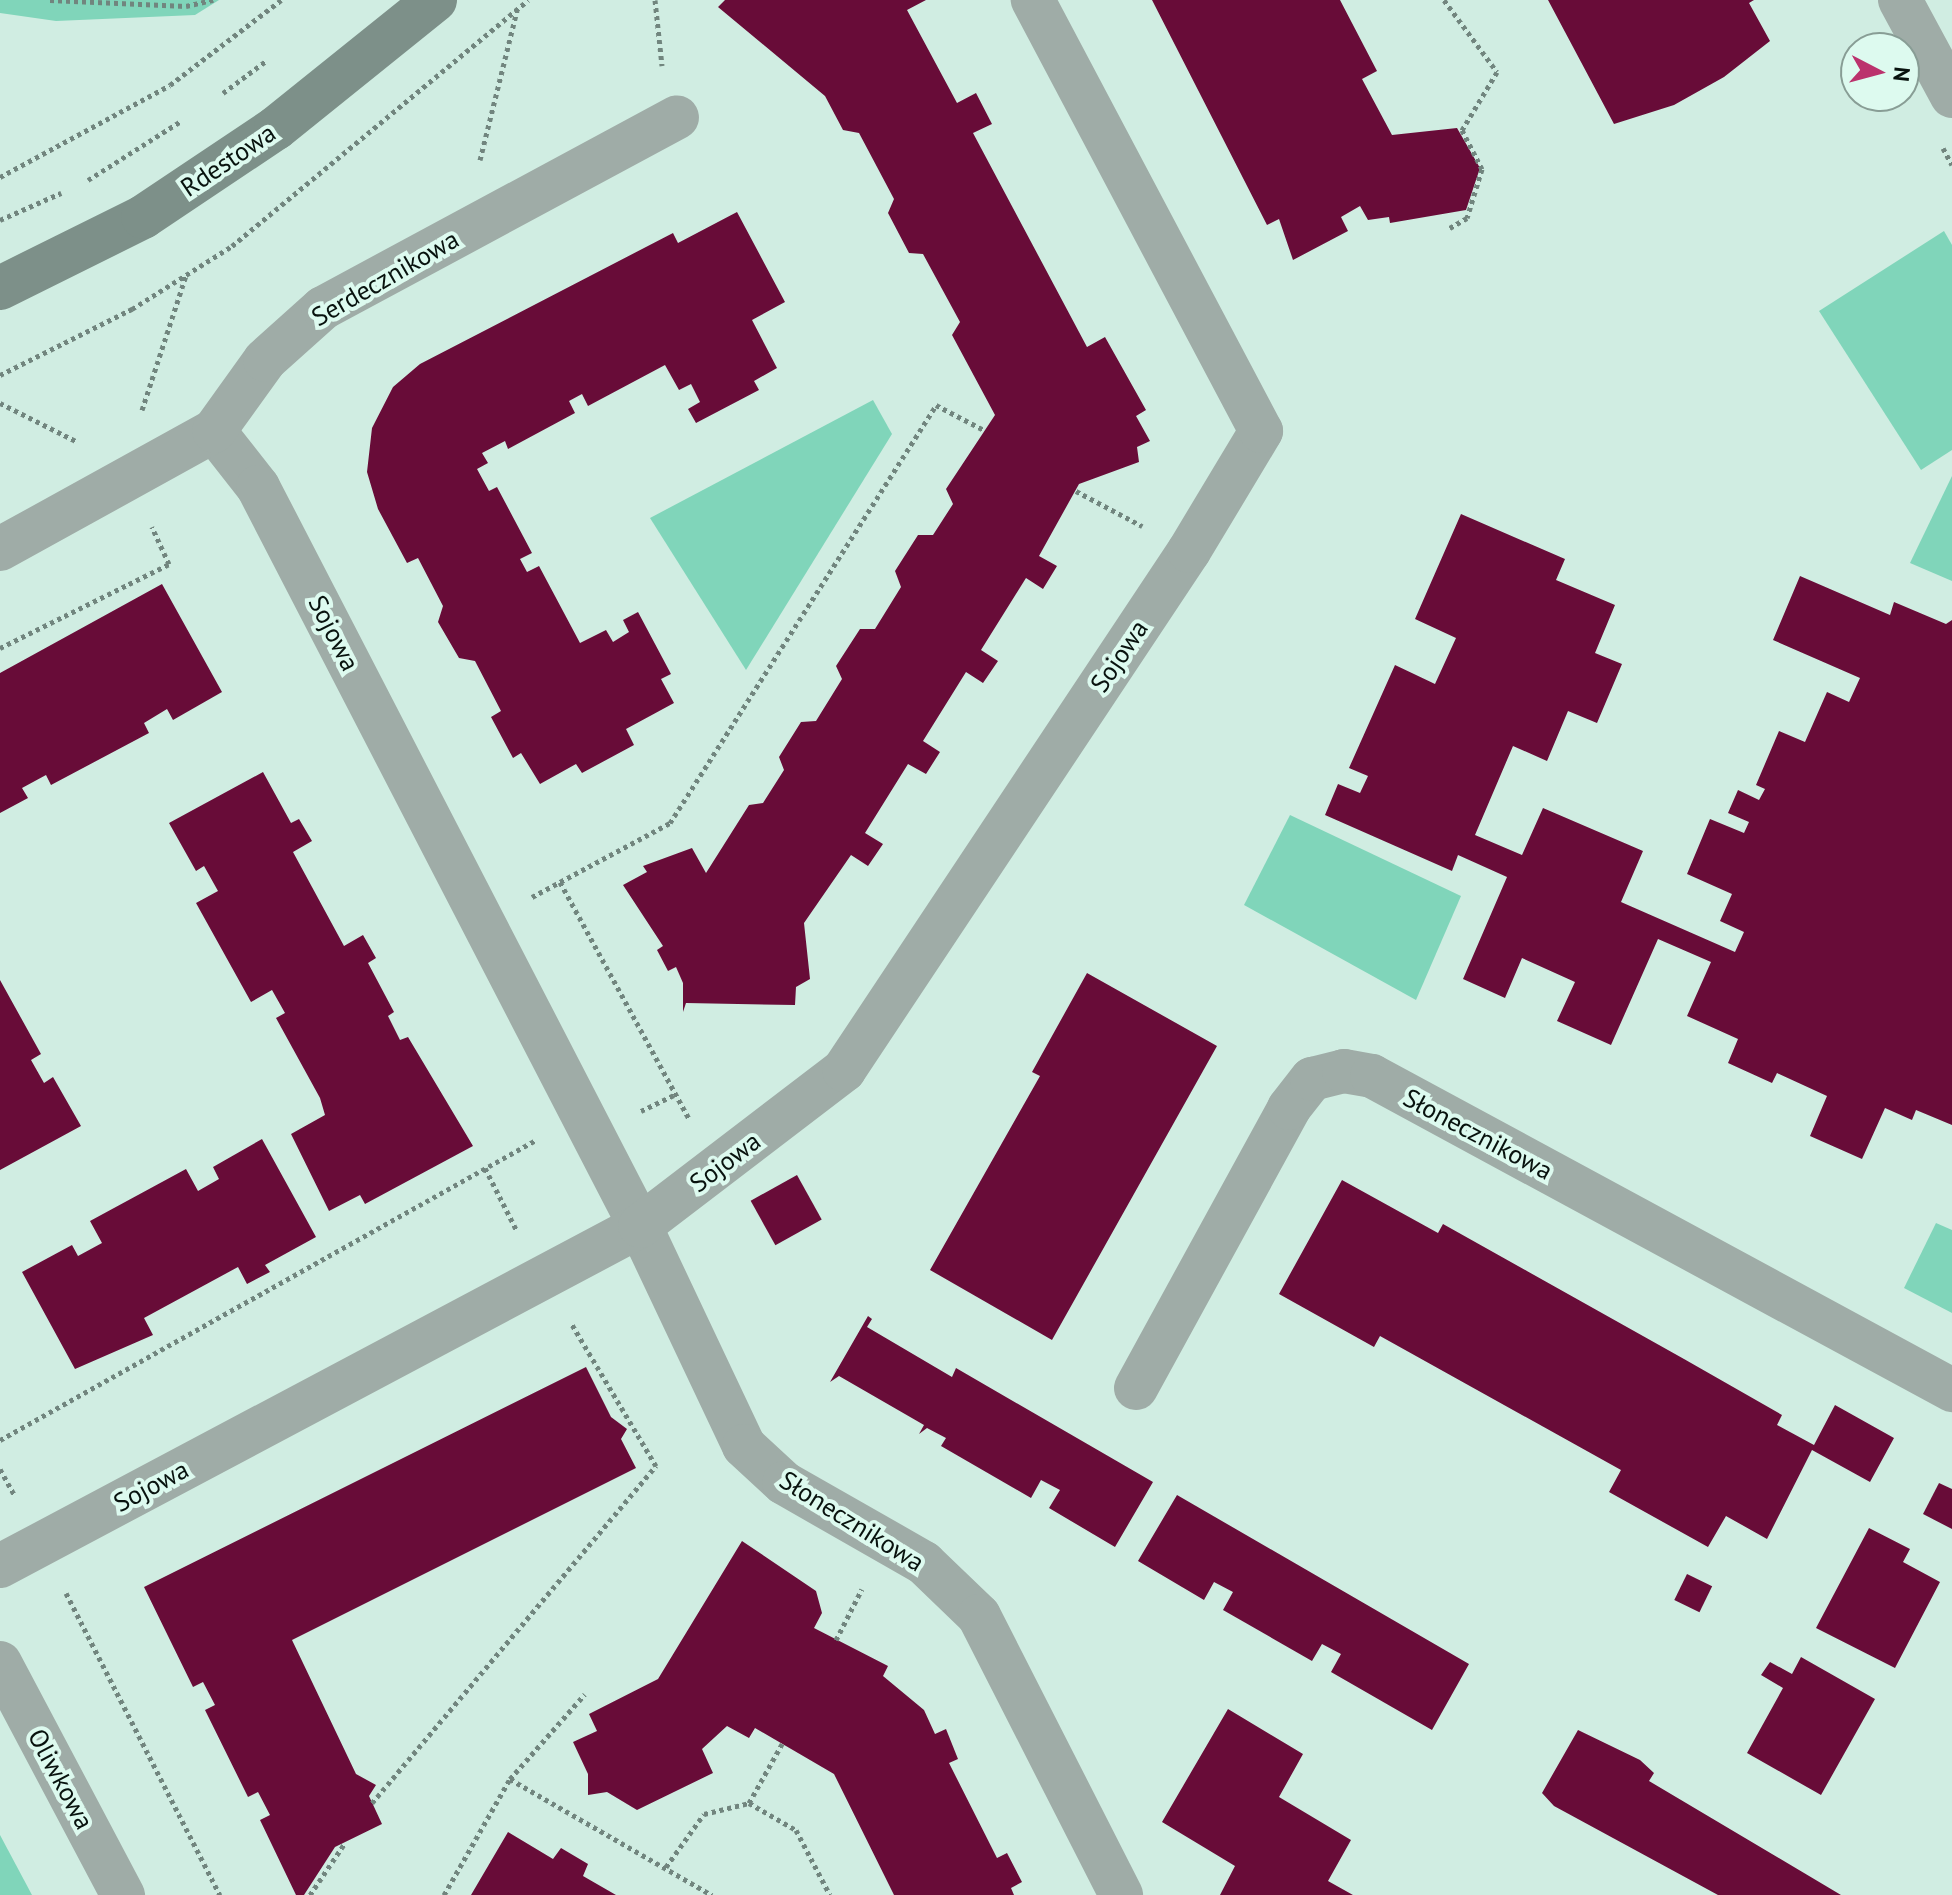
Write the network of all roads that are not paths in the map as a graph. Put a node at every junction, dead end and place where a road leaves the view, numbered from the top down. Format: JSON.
{"nodes":[{"id":1,"x":435,"y":0,"type":"edge"},
{"id":2,"x":1033,"y":0,"type":"edge"},
{"id":3,"x":1900,"y":0,"type":"edge"},
{"id":4,"x":1952,"y":96,"type":"edge"},
{"id":5,"x":677,"y":117,"type":"road end"},
{"id":6,"x":0,"y":288,"type":"edge"},
{"id":7,"x":214,"y":431,"type":"junction"},
{"id":8,"x":0,"y":549,"type":"edge"},
{"id":9,"x":640,"y":1226,"type":"junction"},
{"id":10,"x":1136,"y":1388,"type":"dead end"},
{"id":11,"x":1952,"y":1390,"type":"edge"},
{"id":12,"x":0,"y":1566,"type":"edge"},
{"id":13,"x":0,"y":1663,"type":"edge"},
{"id":14,"x":123,"y":1895,"type":"edge"},
{"id":15,"x":1121,"y":1895,"type":"edge"}],
"edges":[{"from":1,"to":6,"type":"street","name":"Rdestowa"},
{"from":2,"to":9,"type":"street","name":"Sojowa"},
{"from":3,"to":4,"type":"street"},
{"from":5,"to":7,"type":"street","name":"Serdecznikowa"},
{"from":7,"to":8,"type":"street","name":"Serdecznikowa"},
{"from":7,"to":9,"type":"street","name":"Sojowa"},
{"from":9,"to":12,"type":"street","name":"Sojowa"},
{"from":9,"to":15,"type":"street","name":"Słonecznikowa"},
{"from":10,"to":11,"type":"street","name":"Słonecznikowa"},
{"from":13,"to":14,"type":"street","name":"Oliwkowa"}]}
